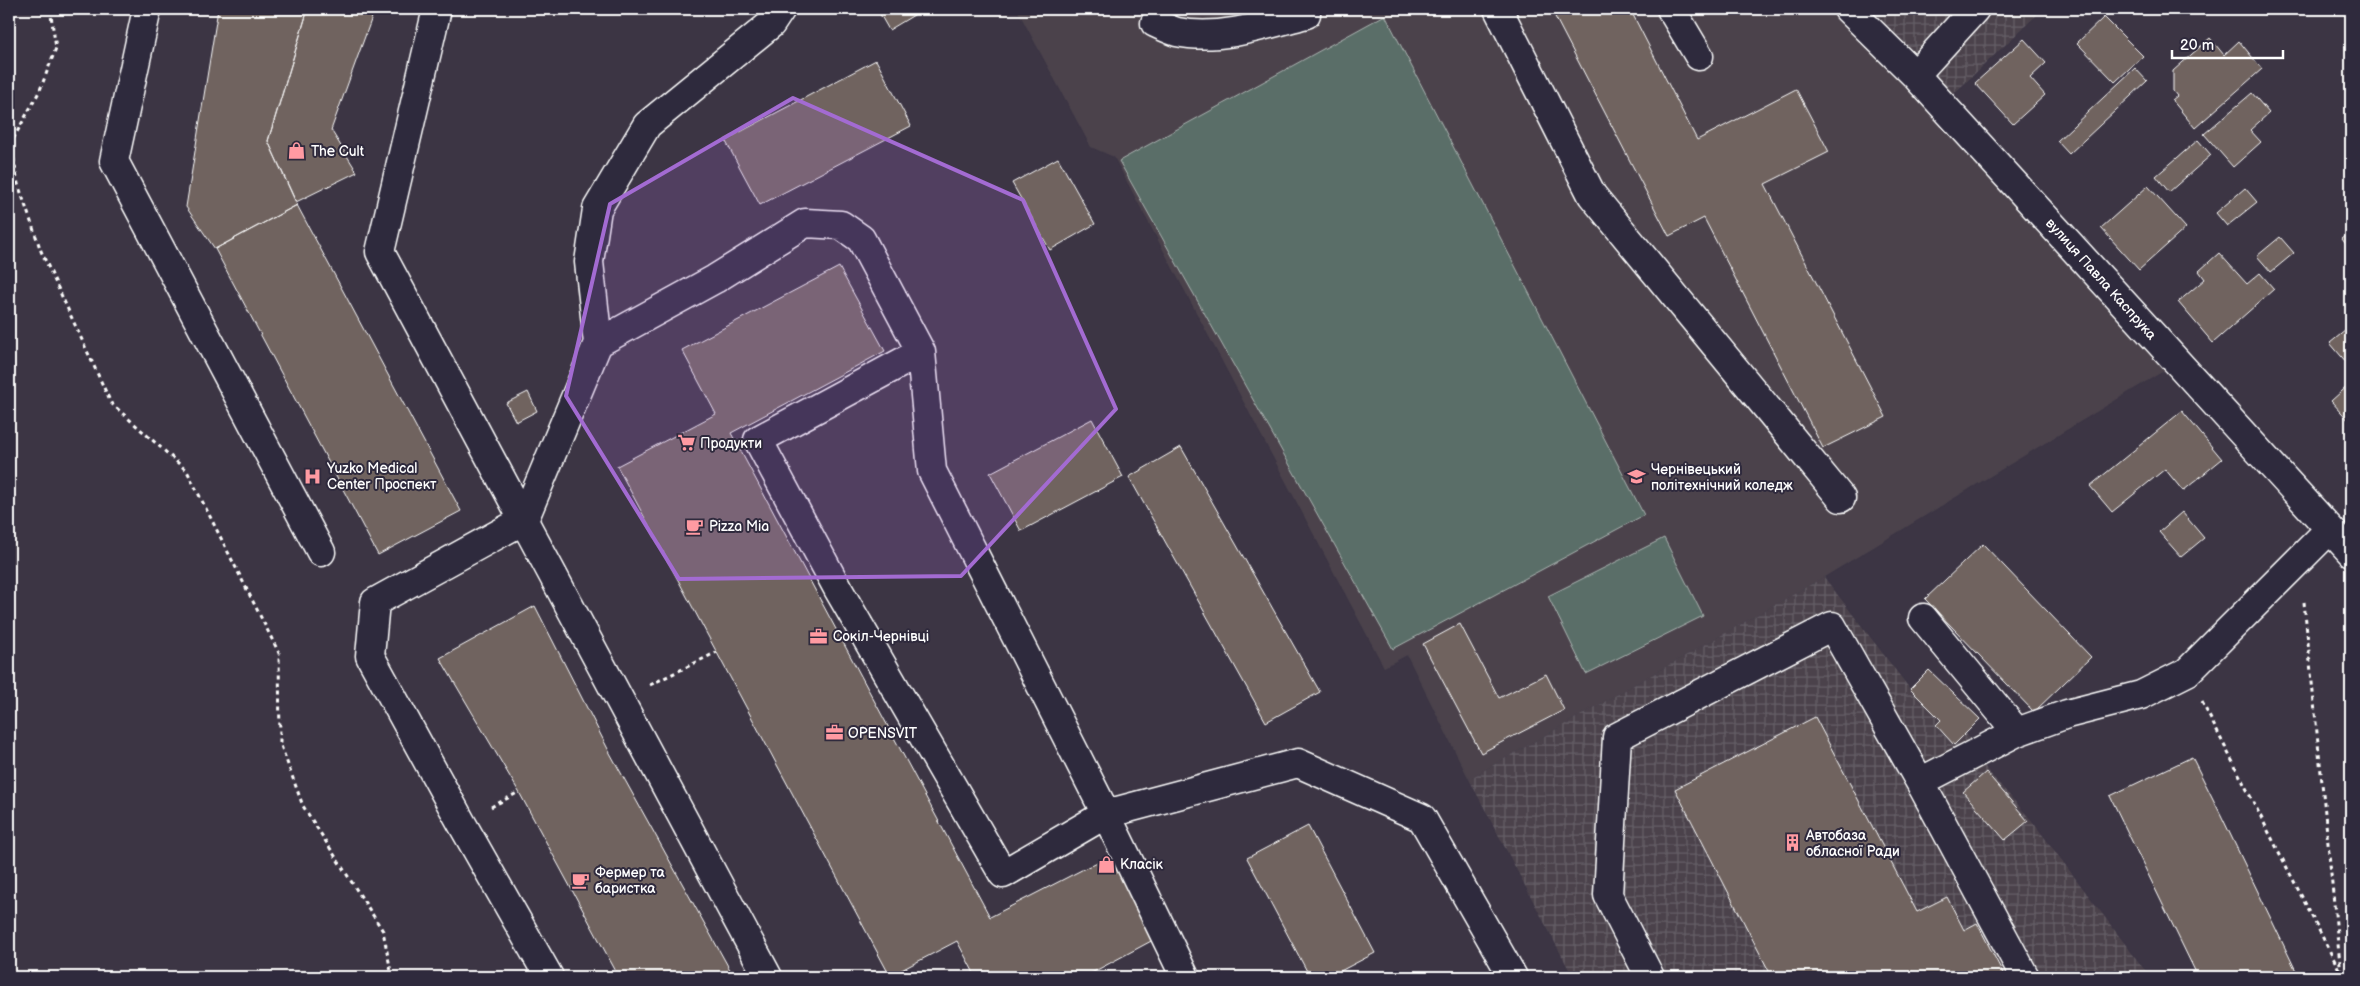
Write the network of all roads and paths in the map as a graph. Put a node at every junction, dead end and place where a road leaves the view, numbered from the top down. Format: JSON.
{"nodes":[{"id":1,"x":50,"y":9,"type":"edge"},
{"id":2,"x":147,"y":9,"type":"edge"},
{"id":3,"x":437,"y":9,"type":"edge"},
{"id":4,"x":780,"y":9,"type":"edge"},
{"id":5,"x":1498,"y":9,"type":"edge"},
{"id":6,"x":1672,"y":9,"type":"edge"},
{"id":7,"x":1848,"y":9,"type":"edge"},
{"id":8,"x":1975,"y":9,"type":"edge"},
{"id":9,"x":1313,"y":11,"type":"edge"},
{"id":10,"x":1155,"y":24,"type":"dead end"},
{"id":11,"x":1699,"y":56,"type":"dead end"},
{"id":12,"x":1915,"y":75,"type":"junction"},
{"id":13,"x":598,"y":343,"type":"junction"},
{"id":14,"x":921,"y":352,"type":"junction"},
{"id":15,"x":1840,"y":498,"type":"dead end"},
{"id":16,"x":524,"y":520,"type":"junction"},
{"id":17,"x":2330,"y":529,"type":"junction"},
{"id":18,"x":321,"y":552,"type":"dead end"},
{"id":19,"x":2351,"y":552,"type":"edge"},
{"id":20,"x":2300,"y":561,"type":"junction"},
{"id":21,"x":1923,"y":618,"type":"dead end"},
{"id":22,"x":717,"y":652,"type":"dead end"},
{"id":23,"x":2187,"y":672,"type":"junction"},
{"id":24,"x":620,"y":700,"type":"junction"},
{"id":25,"x":2017,"y":732,"type":"junction"},
{"id":26,"x":1920,"y":782,"type":"junction"},
{"id":27,"x":1106,"y":814,"type":"junction"},
{"id":28,"x":2342,"y":976,"type":"edge"},
{"id":29,"x":392,"y":977,"type":"edge"},
{"id":30,"x":549,"y":977,"type":"edge"},
{"id":31,"x":768,"y":977,"type":"edge"},
{"id":32,"x":1185,"y":977,"type":"edge"},
{"id":33,"x":1513,"y":977,"type":"edge"},
{"id":34,"x":1650,"y":977,"type":"edge"},
{"id":35,"x":2025,"y":977,"type":"edge"}],
"edges":[{"from":1,"to":29,"type":"path"},
{"from":2,"to":18,"type":"street"},
{"from":3,"to":16,"type":"street"},
{"from":4,"to":13,"type":"street"},
{"from":5,"to":15,"type":"street"},
{"from":6,"to":11,"type":"street"},
{"from":7,"to":12,"type":"street","name":"вулиця Павла Каспрука"},
{"from":8,"to":12,"type":"street"},
{"from":9,"to":10,"type":"street"},
{"from":12,"to":17,"type":"street","name":"вулиця Павла Каспрука"},
{"from":13,"to":14,"type":"street"},
{"from":13,"to":16,"type":"street"},
{"from":14,"to":27,"type":"street"},
{"from":14,"to":27,"type":"street"},
{"from":16,"to":24,"type":"street"},
{"from":16,"to":30,"type":"street"},
{"from":17,"to":19,"type":"street","name":"вулиця Павла Каспрука"},
{"from":17,"to":20,"type":"street"},
{"from":20,"to":23,"type":"street"},
{"from":20,"to":28,"type":"path"},
{"from":21,"to":25,"type":"street"},
{"from":22,"to":24,"type":"path"},
{"from":23,"to":25,"type":"street"},
{"from":23,"to":28,"type":"path"},
{"from":24,"to":31,"type":"street"},
{"from":25,"to":26,"type":"street"},
{"from":26,"to":34,"type":"street"},
{"from":26,"to":35,"type":"street"},
{"from":27,"to":32,"type":"street"},
{"from":27,"to":33,"type":"street"}]}
